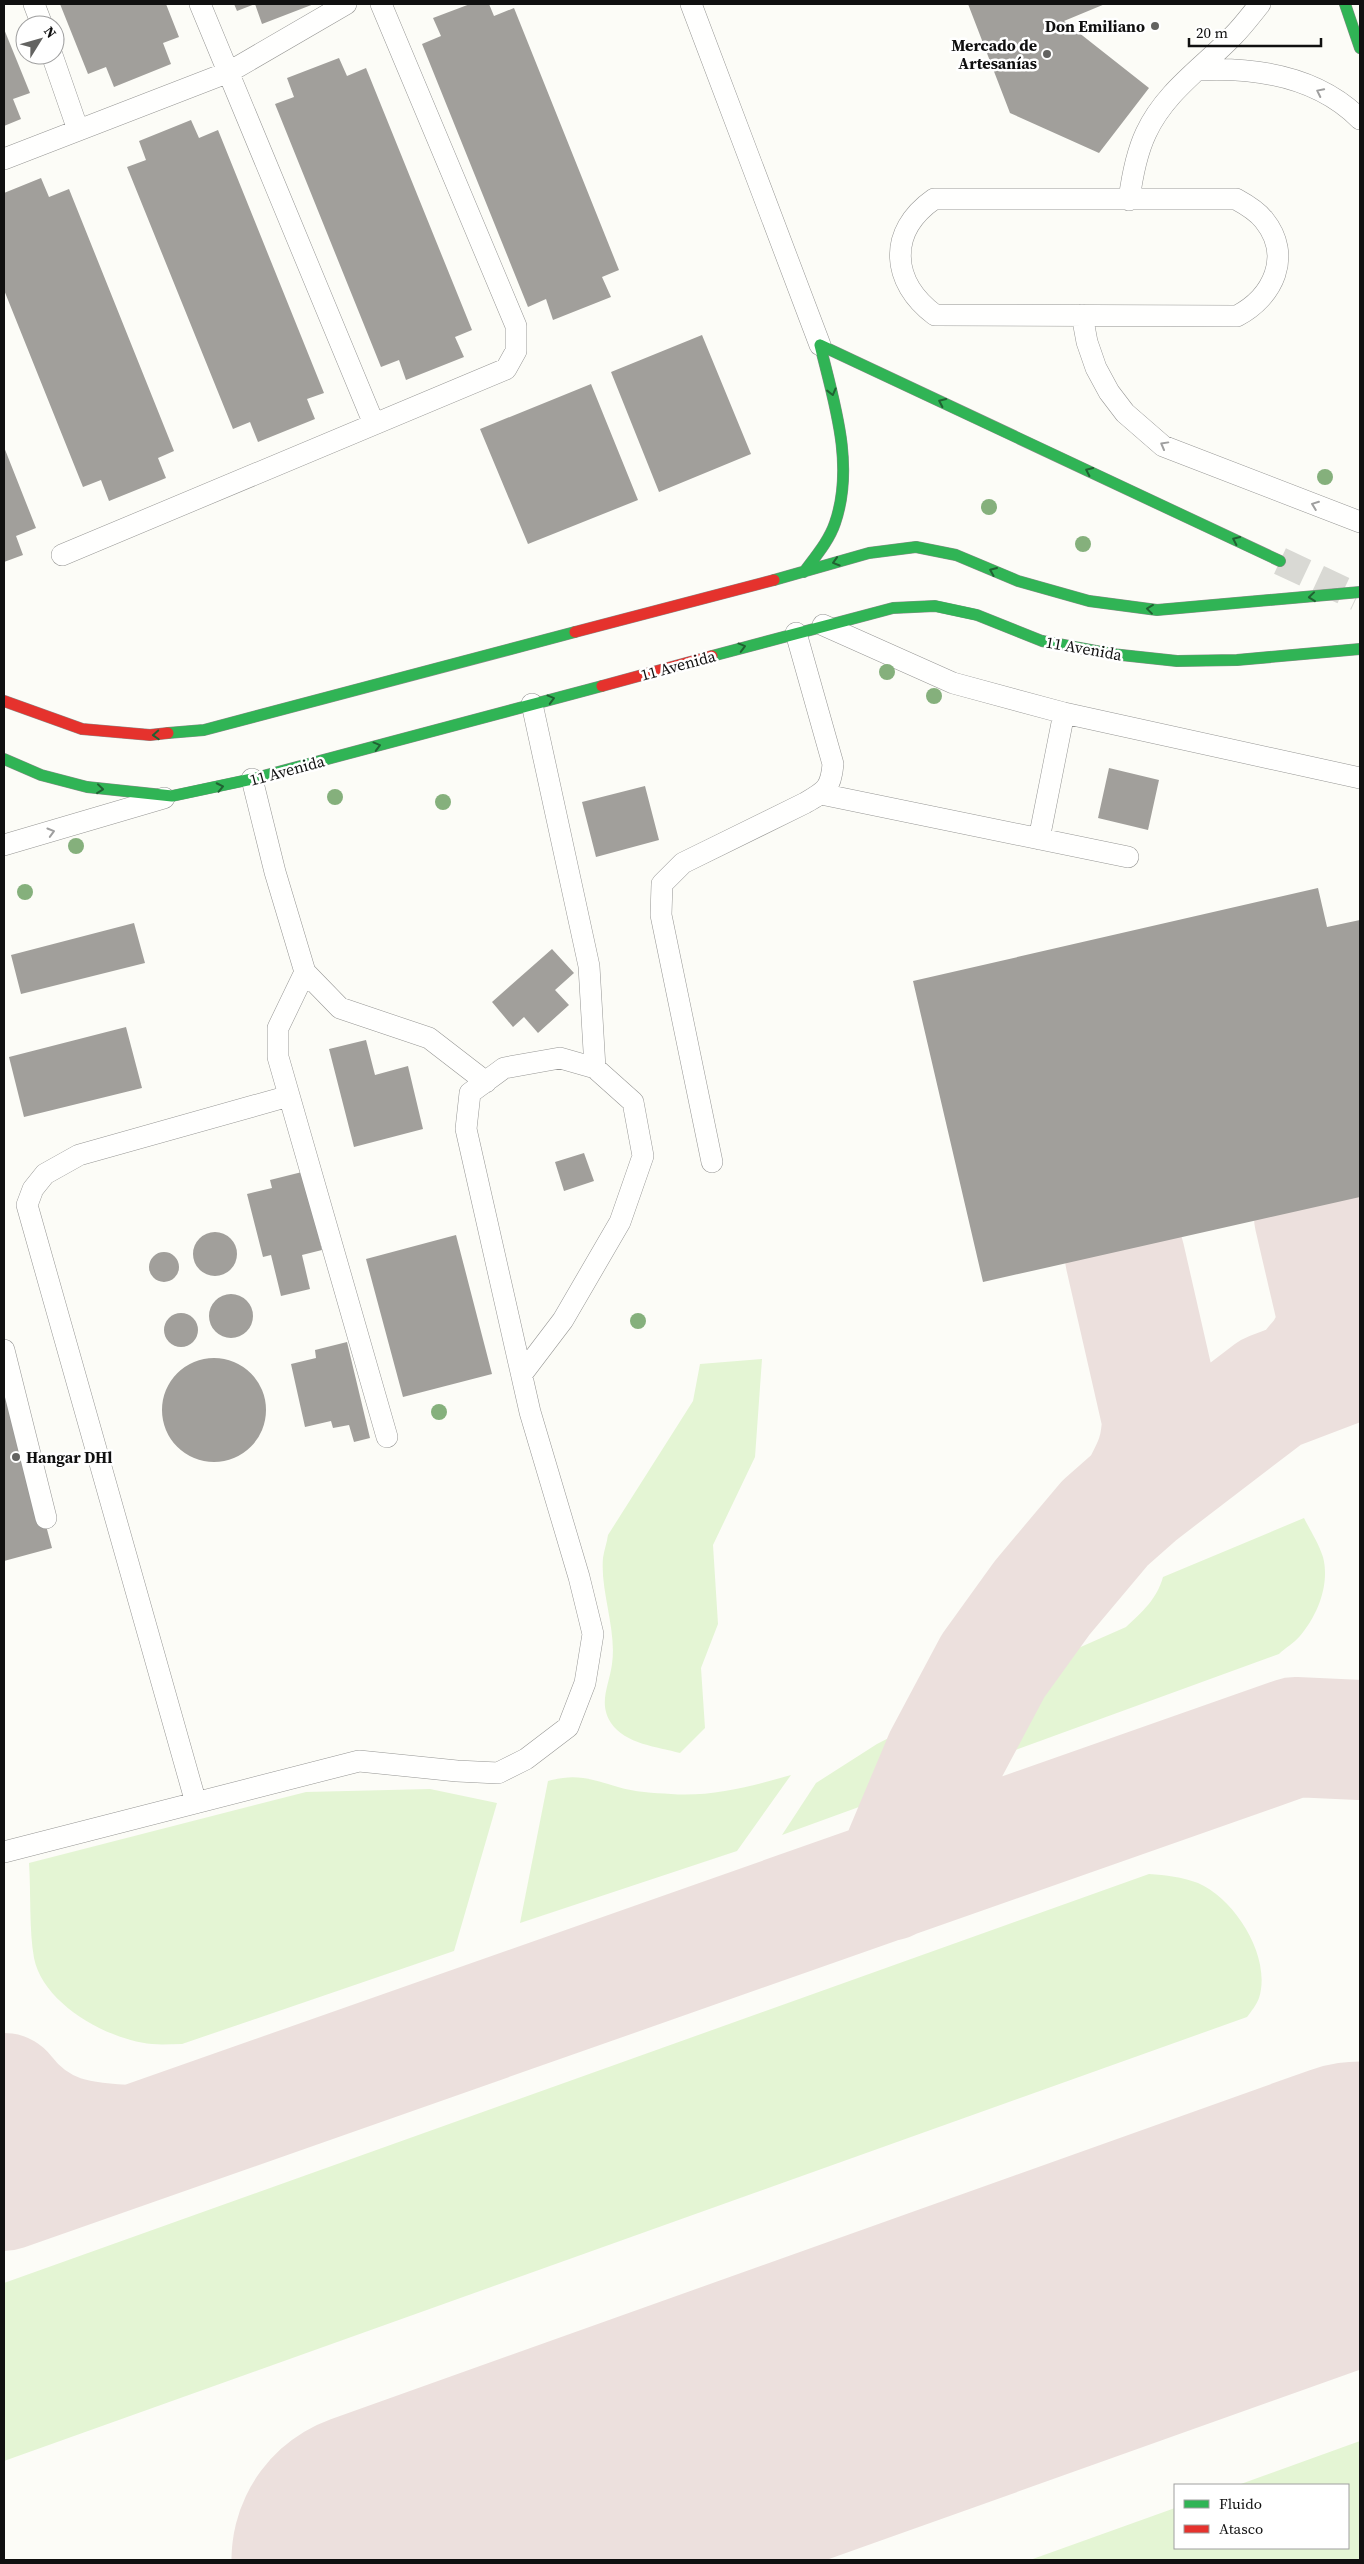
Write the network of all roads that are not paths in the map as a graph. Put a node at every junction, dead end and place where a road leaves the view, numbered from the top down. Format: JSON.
{"nodes":[{"id":1,"x":200,"y":4,"type":"edge"},
{"id":2,"x":346,"y":4,"type":"edge"},
{"id":3,"x":381,"y":4,"type":"edge"},
{"id":4,"x":691,"y":4,"type":"edge"},
{"id":5,"x":1260,"y":4,"type":"edge"},
{"id":6,"x":1345,"y":4,"type":"edge"},
{"id":7,"x":1360,"y":48,"type":"edge"},
{"id":8,"x":55,"y":65,"type":"edge"},
{"id":9,"x":1197,"y":70,"type":"junction"},
{"id":10,"x":229,"y":72,"type":"junction"},
{"id":11,"x":1360,"y":119,"type":"edge"},
{"id":12,"x":78,"y":130,"type":"junction"},
{"id":13,"x":4,"y":159,"type":"edge"},
{"id":14,"x":1129,"y":200,"type":"junction"},
{"id":15,"x":1082,"y":316,"type":"junction"},
{"id":16,"x":820,"y":345,"type":"junction"},
{"id":17,"x":374,"y":424,"type":"junction"},
{"id":18,"x":1360,"y":522,"type":"edge"},
{"id":19,"x":62,"y":554,"type":"dead end"},
{"id":20,"x":1280,"y":561,"type":"tunnel mouth"},
{"id":21,"x":804,"y":572,"type":"junction"},
{"id":22,"x":1360,"y":592,"type":"edge"},
{"id":23,"x":823,"y":626,"type":"junction"},
{"id":24,"x":796,"y":633,"type":"junction"},
{"id":25,"x":1360,"y":649,"type":"edge"},
{"id":26,"x":4,"y":700,"type":"edge"},
{"id":27,"x":532,"y":704,"type":"junction"},
{"id":28,"x":1064,"y":713,"type":"junction"},
{"id":29,"x":4,"y":759,"type":"edge"},
{"id":30,"x":1360,"y":778,"type":"edge"},
{"id":31,"x":252,"y":780,"type":"junction"},
{"id":32,"x":821,"y":794,"type":"junction"},
{"id":33,"x":172,"y":796,"type":"junction"},
{"id":34,"x":1039,"y":839,"type":"junction"},
{"id":35,"x":4,"y":845,"type":"edge"},
{"id":36,"x":1128,"y":857,"type":"dead end"},
{"id":37,"x":305,"y":972,"type":"junction"},
{"id":38,"x":595,"y":1068,"type":"junction"},
{"id":39,"x":486,"y":1082,"type":"junction"},
{"id":40,"x":289,"y":1096,"type":"junction"},
{"id":41,"x":712,"y":1162,"type":"dead end"},
{"id":42,"x":4,"y":1350,"type":"edge"},
{"id":43,"x":522,"y":1374,"type":"junction"},
{"id":44,"x":387,"y":1437,"type":"dead end"},
{"id":45,"x":46,"y":1518,"type":"dead end"},
{"id":46,"x":196,"y":1803,"type":"junction"},
{"id":47,"x":4,"y":1852,"type":"edge"}],
"edges":[{"from":1,"to":10,"type":"lane"},
{"from":2,"to":10,"type":"lane"},
{"from":3,"to":17,"type":"lane"},
{"from":4,"to":16,"type":"lane"},
{"from":5,"to":9,"type":"lane"},
{"from":6,"to":7,"type":"main road"},
{"from":8,"to":12,"type":"lane"},
{"from":11,"to":9,"type":"lane","one_way":true},
{"from":9,"to":14,"type":"lane"},
{"from":10,"to":12,"type":"lane"},
{"from":10,"to":17,"type":"lane"},
{"from":12,"to":13,"type":"lane"},
{"from":14,"to":15,"type":"lane"},
{"from":14,"to":15,"type":"lane"},
{"from":18,"to":15,"type":"lane","one_way":true},
{"from":20,"to":16,"type":"main road","one_way":true},
{"from":16,"to":21,"type":"main road","one_way":true},
{"from":17,"to":19,"type":"lane"},
{"from":22,"to":21,"type":"main road","one_way":true},
{"from":21,"to":26,"type":"main road","one_way":true},
{"from":23,"to":24,"type":"main road","name":"11 Avenida"},
{"from":23,"to":25,"type":"main road","name":"11 Avenida"},
{"from":23,"to":28,"type":"lane"},
{"from":27,"to":24,"type":"main road","name":"11 Avenida","one_way":true},
{"from":24,"to":32,"type":"lane"},
{"from":31,"to":27,"type":"main road","name":"11 Avenida","one_way":true},
{"from":27,"to":38,"type":"lane"},
{"from":28,"to":30,"type":"lane"},
{"from":28,"to":34,"type":"lane"},
{"from":29,"to":33,"type":"main road","one_way":true},
{"from":33,"to":31,"type":"main road","name":"11 Avenida","one_way":true},
{"from":31,"to":37,"type":"lane"},
{"from":32,"to":34,"type":"lane"},
{"from":32,"to":41,"type":"lane"},
{"from":35,"to":33,"type":"lane","name":"11 Avenida","one_way":true},
{"from":34,"to":36,"type":"lane"},
{"from":37,"to":39,"type":"lane"},
{"from":37,"to":40,"type":"lane"},
{"from":38,"to":39,"type":"lane"},
{"from":38,"to":43,"type":"lane"},
{"from":39,"to":43,"type":"lane"},
{"from":40,"to":44,"type":"lane"},
{"from":40,"to":46,"type":"lane"},
{"from":42,"to":45,"type":"lane"},
{"from":43,"to":46,"type":"lane"},
{"from":46,"to":47,"type":"lane"}]}
